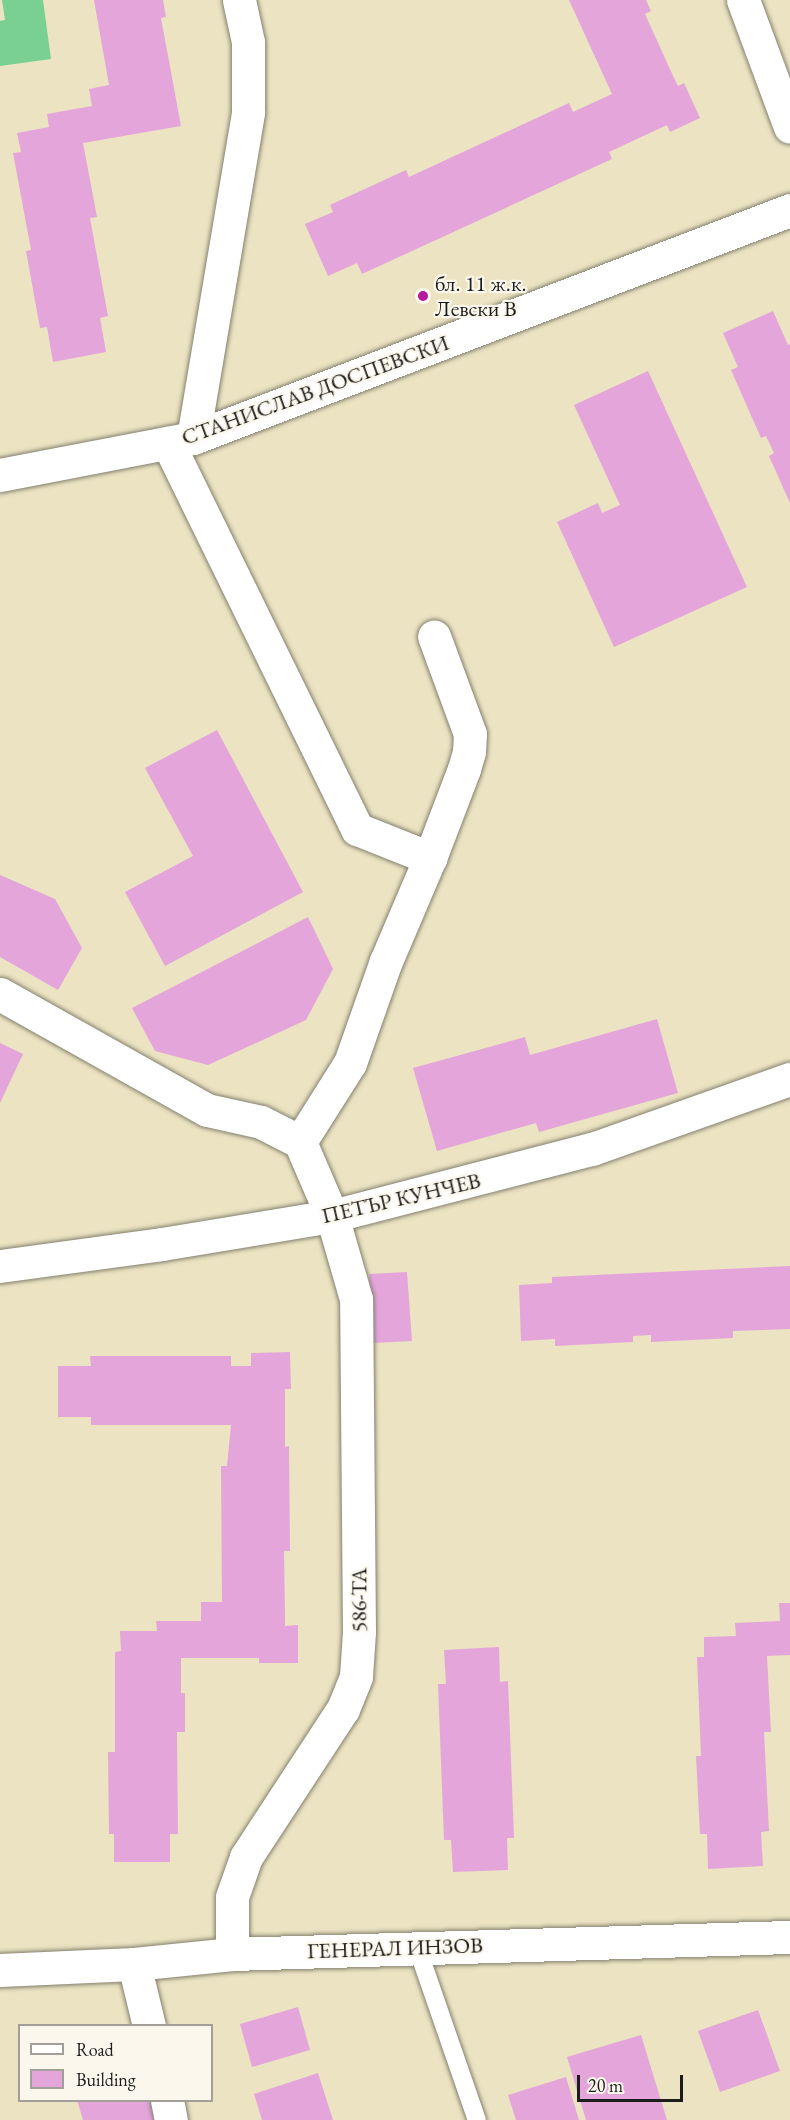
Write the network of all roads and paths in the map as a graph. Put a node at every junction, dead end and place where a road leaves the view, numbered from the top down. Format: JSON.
{"nodes":[{"id":1,"x":239,"y":0,"type":"edge"},
{"id":2,"x":743,"y":0,"type":"edge"},
{"id":3,"x":790,"y":126,"type":"edge"},
{"id":4,"x":790,"y":210,"type":"edge"},
{"id":5,"x":181,"y":441,"type":"junction"},
{"id":6,"x":0,"y":475,"type":"edge"},
{"id":7,"x":434,"y":636,"type":"dead end"},
{"id":8,"x":430,"y":858,"type":"junction"},
{"id":9,"x":0,"y":994,"type":"edge"},
{"id":10,"x":790,"y":1079,"type":"edge"},
{"id":11,"x":300,"y":1142,"type":"junction"},
{"id":12,"x":332,"y":1216,"type":"junction"},
{"id":13,"x":0,"y":1266,"type":"edge"},
{"id":14,"x":790,"y":1936,"type":"edge"},
{"id":15,"x":417,"y":1947,"type":"junction"},
{"id":16,"x":232,"y":1954,"type":"junction"},
{"id":17,"x":134,"y":1964,"type":"junction"},
{"id":18,"x":0,"y":1970,"type":"edge"},
{"id":19,"x":149,"y":2024,"type":"edge"},
{"id":20,"x":167,"y":2102,"type":"edge"},
{"id":21,"x":171,"y":2120,"type":"edge"},
{"id":22,"x":477,"y":2120,"type":"edge"}],
"edges":[{"from":1,"to":5,"type":"street"},
{"from":2,"to":3,"type":"street"},
{"from":4,"to":5,"type":"street","name":"СТАНИСЛАВ ДОСПЕВСКИ"},
{"from":5,"to":6,"type":"street","name":"СТАНИСЛАВ ДОСПЕВСКИ"},
{"from":5,"to":8,"type":"street"},
{"from":7,"to":8,"type":"street"},
{"from":8,"to":11,"type":"street"},
{"from":9,"to":11,"type":"street"},
{"from":10,"to":12,"type":"street","name":"ПЕТЪР КУНЧЕВ"},
{"from":11,"to":12,"type":"street","name":"586-ТА"},
{"from":12,"to":13,"type":"street","name":"ПЕТЪР КУНЧЕВ"},
{"from":12,"to":16,"type":"street","name":"586-ТА"},
{"from":14,"to":15,"type":"street","name":"ГЕНЕРАЛ ИНЗОВ"},
{"from":15,"to":16,"type":"street","name":"ГЕНЕРАЛ ИНЗОВ"},
{"from":15,"to":22,"type":"lane"},
{"from":16,"to":17,"type":"street","name":"ГЕНЕРАЛ ИНЗОВ"},
{"from":17,"to":18,"type":"street","name":"ГЕНЕРАЛ ИНЗОВ"},
{"from":17,"to":19,"type":"street"},
{"from":20,"to":21,"type":"street"}]}
